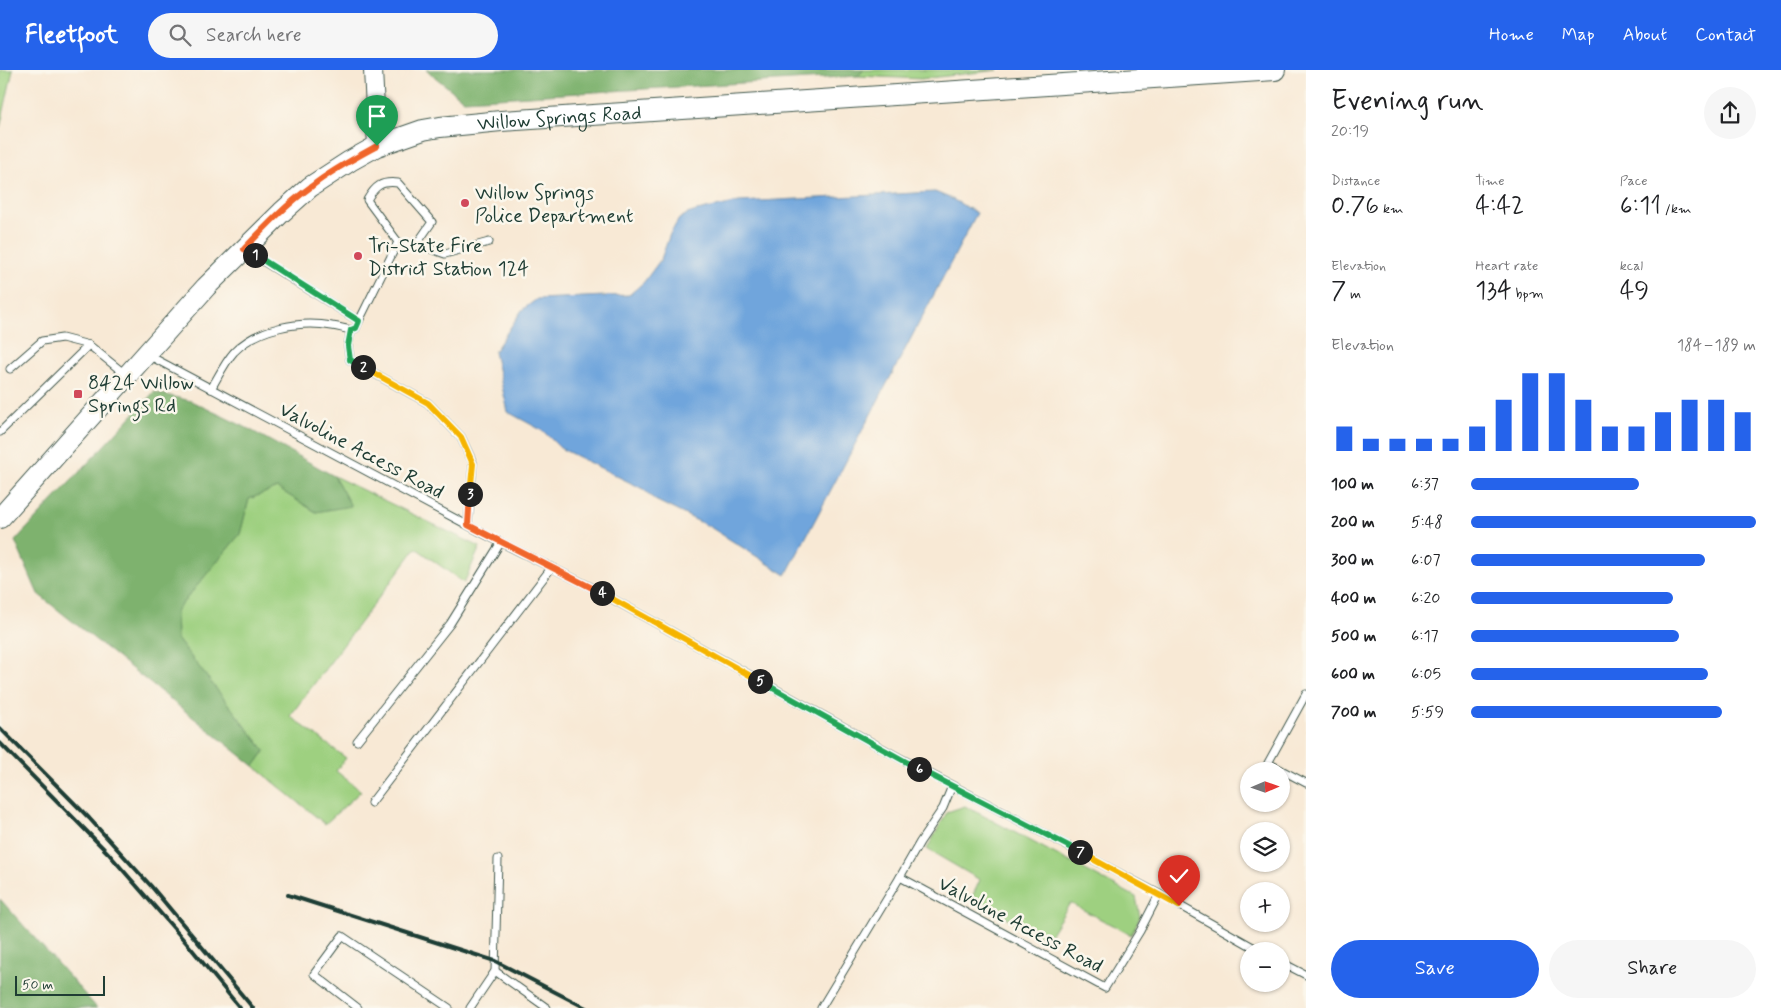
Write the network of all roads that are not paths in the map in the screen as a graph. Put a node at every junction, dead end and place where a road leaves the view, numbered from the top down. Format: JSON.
{"nodes":[{"id":1,"x":373,"y":70,"type":"edge"},
{"id":2,"x":1275,"y":70,"type":"edge"},
{"id":3,"x":377,"y":146,"type":"junction"},
{"id":4,"x":398,"y":242,"type":"junction"},
{"id":5,"x":489,"y":242,"type":"dead end"},
{"id":6,"x":416,"y":245,"type":"junction"},
{"id":7,"x":244,"y":249,"type":"junction"},
{"id":8,"x":359,"y":321,"type":"junction"},
{"id":9,"x":351,"y":330,"type":"junction"},
{"id":10,"x":89,"y":345,"type":"junction"},
{"id":11,"x":145,"y":354,"type":"junction"},
{"id":12,"x":10,"y":369,"type":"dead end"},
{"id":13,"x":128,"y":376,"type":"junction"},
{"id":14,"x":211,"y":389,"type":"junction"},
{"id":15,"x":0,"y":432,"type":"edge"},
{"id":16,"x":0,"y":518,"type":"edge"},
{"id":17,"x":468,"y":525,"type":"junction"},
{"id":18,"x":501,"y":542,"type":"junction"},
{"id":19,"x":552,"y":568,"type":"junction"},
{"id":20,"x":1306,"y":694,"type":"edge"},
{"id":21,"x":357,"y":741,"type":"dead end"},
{"id":22,"x":1306,"y":783,"type":"edge"},
{"id":23,"x":952,"y":786,"type":"junction"},
{"id":24,"x":371,"y":804,"type":"dead end"},
{"id":25,"x":498,"y":859,"type":"dead end"},
{"id":26,"x":900,"y":877,"type":"junction"},
{"id":27,"x":1159,"y":894,"type":"junction"},
{"id":28,"x":1244,"y":942,"type":"edge"},
{"id":29,"x":1290,"y":967,"type":"edge"},
{"id":30,"x":495,"y":971,"type":"junction"},
{"id":31,"x":1306,"y":975,"type":"edge"},
{"id":32,"x":358,"y":1008,"type":"edge"},
{"id":33,"x":449,"y":1008,"type":"edge"},
{"id":34,"x":470,"y":1008,"type":"edge"},
{"id":35,"x":547,"y":1008,"type":"edge"},
{"id":36,"x":821,"y":1008,"type":"edge"}],
"edges":[{"from":1,"to":3,"type":"street"},
{"from":2,"to":3,"type":"main road","name":"Willow Springs Road"},
{"from":3,"to":7,"type":"main road","name":"Willow Springs Road"},
{"from":4,"to":6,"type":"lane"},
{"from":4,"to":6,"type":"lane"},
{"from":4,"to":8,"type":"lane"},
{"from":5,"to":6,"type":"lane"},
{"from":7,"to":8,"type":"lane"},
{"from":7,"to":11,"type":"main road","name":"Willow Springs Road"},
{"from":8,"to":9,"type":"lane"},
{"from":9,"to":14,"type":"lane"},
{"from":9,"to":17,"type":"lane"},
{"from":10,"to":12,"type":"lane"},
{"from":10,"to":13,"type":"lane"},
{"from":10,"to":15,"type":"lane"},
{"from":11,"to":13,"type":"main road","name":"Willow Springs Road"},
{"from":11,"to":14,"type":"lane","name":"Valvoline Access Road"},
{"from":13,"to":16,"type":"main road","name":"Willow Springs Road"},
{"from":14,"to":17,"type":"lane","name":"Valvoline Access Road"},
{"from":17,"to":18,"type":"lane","name":"Valvoline Access Road"},
{"from":18,"to":19,"type":"lane","name":"Valvoline Access Road"},
{"from":18,"to":21,"type":"lane"},
{"from":19,"to":23,"type":"lane","name":"Valvoline Access Road"},
{"from":19,"to":24,"type":"lane"},
{"from":20,"to":22,"type":"lane"},
{"from":23,"to":26,"type":"lane"},
{"from":23,"to":27,"type":"lane","name":"Valvoline Access Road"},
{"from":25,"to":30,"type":"lane"},
{"from":26,"to":27,"type":"lane","name":"Valvoline Access Road"},
{"from":26,"to":36,"type":"lane"},
{"from":27,"to":28,"type":"lane"},
{"from":29,"to":31,"type":"lane"},
{"from":30,"to":34,"type":"lane"},
{"from":30,"to":35,"type":"lane"},
{"from":32,"to":33,"type":"lane"}]}
